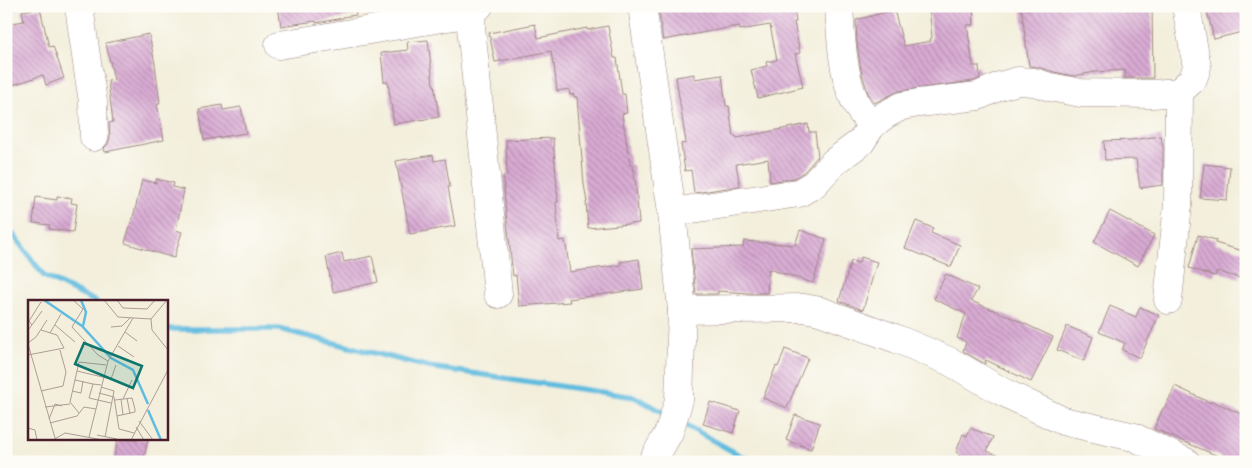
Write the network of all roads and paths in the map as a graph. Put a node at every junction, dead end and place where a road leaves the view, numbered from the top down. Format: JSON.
{"nodes":[{"id":1,"x":79,"y":6,"type":"edge"},
{"id":2,"x":642,"y":6,"type":"edge"},
{"id":3,"x":839,"y":6,"type":"edge"},
{"id":4,"x":1186,"y":6,"type":"edge"},
{"id":5,"x":475,"y":10,"type":"edge"},
{"id":6,"x":279,"y":45,"type":"dead end"},
{"id":7,"x":1180,"y":92,"type":"junction"},
{"id":8,"x":872,"y":125,"type":"junction"},
{"id":9,"x":94,"y":137,"type":"dead end"},
{"id":10,"x":672,"y":212,"type":"junction"},
{"id":11,"x":498,"y":294,"type":"dead end"},
{"id":12,"x":1168,"y":300,"type":"dead end"},
{"id":13,"x":682,"y":310,"type":"junction"},
{"id":14,"x":652,"y":462,"type":"edge"},
{"id":15,"x":1186,"y":462,"type":"edge"}],
"edges":[{"from":1,"to":9,"type":"street"},
{"from":2,"to":10,"type":"street"},
{"from":3,"to":8,"type":"street"},
{"from":4,"to":7,"type":"street"},
{"from":5,"to":6,"type":"street"},
{"from":5,"to":11,"type":"street"},
{"from":7,"to":8,"type":"street"},
{"from":7,"to":12,"type":"street"},
{"from":8,"to":10,"type":"street"},
{"from":10,"to":13,"type":"street"},
{"from":13,"to":14,"type":"street"},
{"from":13,"to":15,"type":"street"}]}
